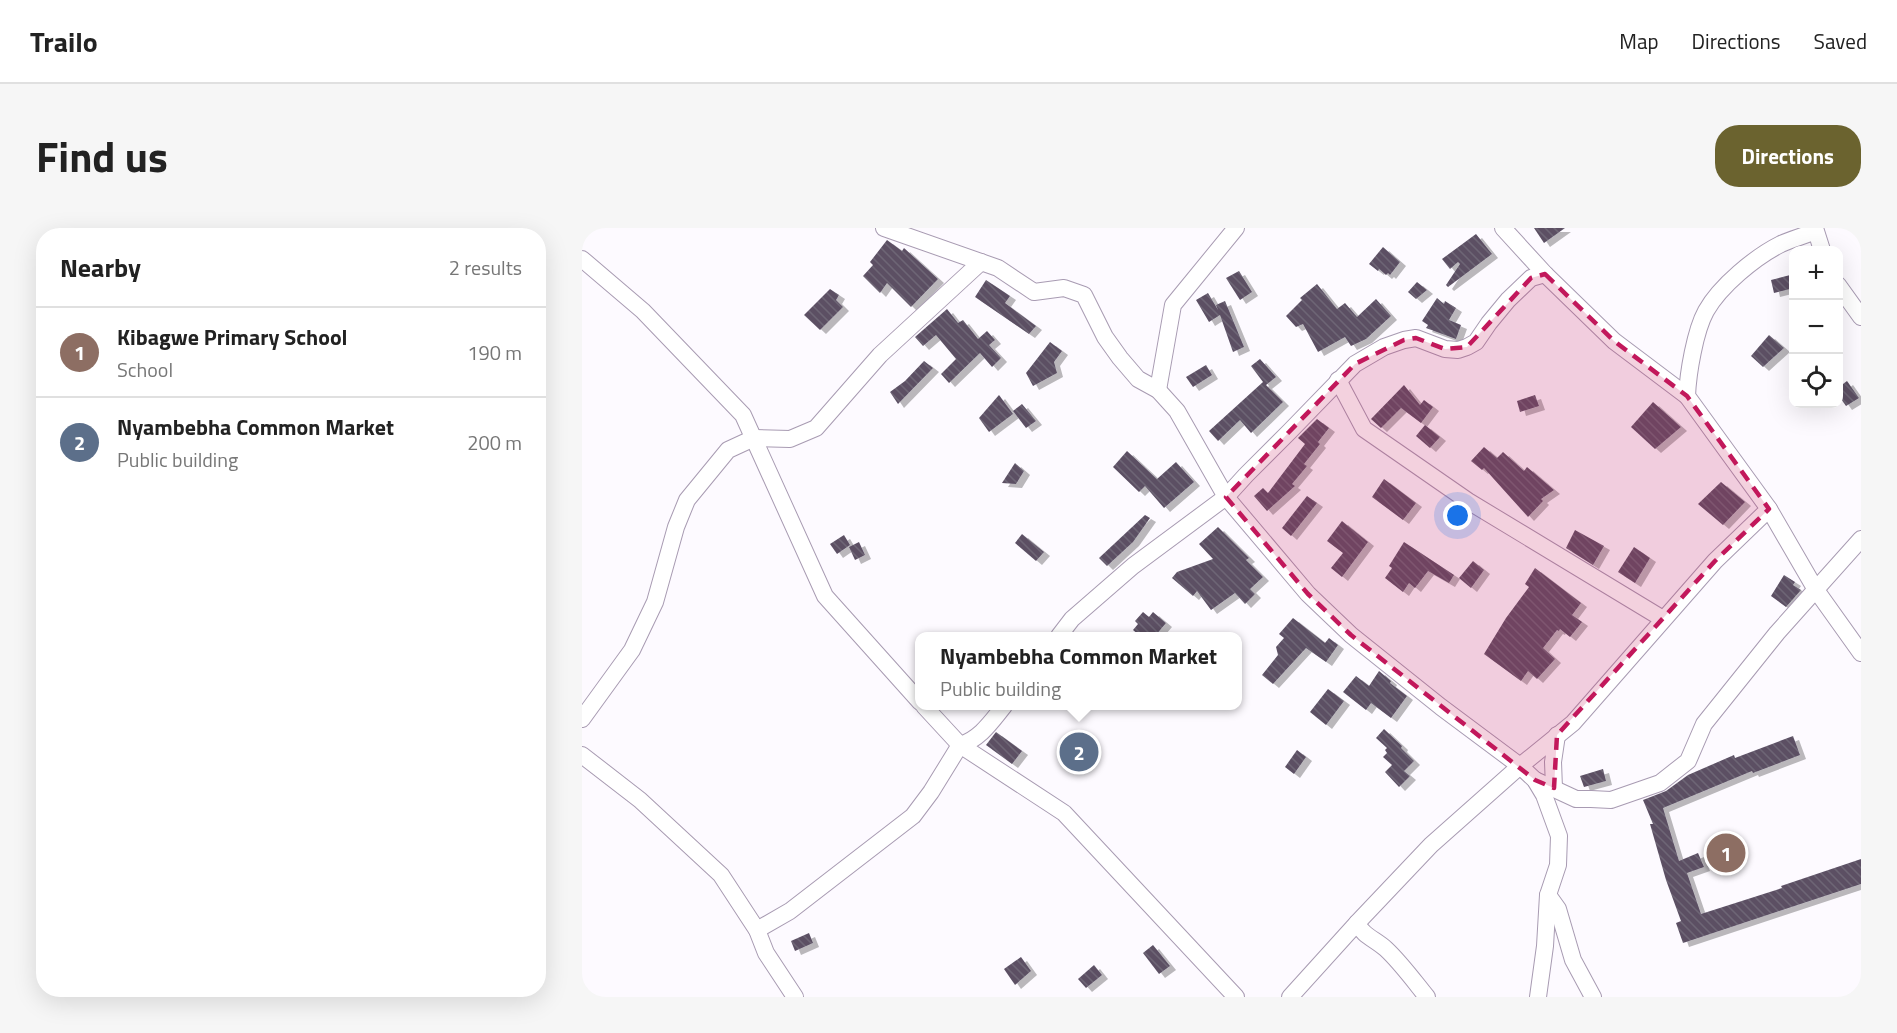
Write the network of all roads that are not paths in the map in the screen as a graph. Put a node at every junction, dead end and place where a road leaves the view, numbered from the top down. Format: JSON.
{"nodes":[{"id":1,"x":884,"y":228,"type":"edge"},
{"id":2,"x":1236,"y":228,"type":"edge"},
{"id":3,"x":1503,"y":228,"type":"edge"},
{"id":4,"x":1815,"y":230,"type":"edge"},
{"id":5,"x":1821,"y":246,"type":"edge"},
{"id":6,"x":582,"y":259,"type":"edge"},
{"id":7,"x":981,"y":262,"type":"junction"},
{"id":8,"x":1545,"y":274,"type":"junction"},
{"id":9,"x":1843,"y":292,"type":"edge"},
{"id":10,"x":1861,"y":317,"type":"edge"},
{"id":11,"x":1338,"y":380,"type":"junction"},
{"id":12,"x":1158,"y":390,"type":"junction"},
{"id":13,"x":1687,"y":396,"type":"junction"},
{"id":14,"x":754,"y":438,"type":"junction"},
{"id":15,"x":1226,"y":497,"type":"junction"},
{"id":16,"x":1769,"y":509,"type":"junction"},
{"id":17,"x":1861,"y":540,"type":"edge"},
{"id":18,"x":1816,"y":590,"type":"junction"},
{"id":19,"x":1663,"y":619,"type":"junction"},
{"id":20,"x":1062,"y":632,"type":"edge"},
{"id":21,"x":1861,"y":653,"type":"edge"},
{"id":22,"x":915,"y":696,"type":"edge"},
{"id":23,"x":928,"y":710,"type":"edge"},
{"id":24,"x":1000,"y":710,"type":"edge"},
{"id":25,"x":582,"y":719,"type":"edge"},
{"id":26,"x":1557,"y":735,"type":"junction"},
{"id":27,"x":960,"y":745,"type":"junction"},
{"id":28,"x":582,"y":755,"type":"edge"},
{"id":29,"x":1520,"y":766,"type":"junction"},
{"id":30,"x":1535,"y":780,"type":"junction"},
{"id":31,"x":1554,"y":788,"type":"junction"},
{"id":32,"x":1548,"y":895,"type":"junction"},
{"id":33,"x":1357,"y":923,"type":"junction"},
{"id":34,"x":757,"y":930,"type":"junction"},
{"id":35,"x":795,"y":997,"type":"edge"},
{"id":36,"x":1236,"y":997,"type":"edge"},
{"id":37,"x":1290,"y":997,"type":"edge"},
{"id":38,"x":1427,"y":997,"type":"edge"},
{"id":39,"x":1538,"y":997,"type":"edge"},
{"id":40,"x":1593,"y":997,"type":"edge"}],
"edges":[{"from":1,"to":7,"type":"street"},
{"from":2,"to":12,"type":"street"},
{"from":3,"to":8,"type":"street"},
{"from":4,"to":5,"type":"street"},
{"from":4,"to":13,"type":"street"},
{"from":6,"to":14,"type":"street"},
{"from":7,"to":12,"type":"street"},
{"from":7,"to":14,"type":"street"},
{"from":8,"to":11,"type":"street"},
{"from":8,"to":13,"type":"street"},
{"from":9,"to":10,"type":"street"},
{"from":11,"to":15,"type":"street"},
{"from":11,"to":19,"type":"street"},
{"from":12,"to":15,"type":"street"},
{"from":13,"to":16,"type":"street"},
{"from":14,"to":22,"type":"street"},
{"from":14,"to":25,"type":"street"},
{"from":15,"to":20,"type":"street"},
{"from":15,"to":29,"type":"street"},
{"from":16,"to":18,"type":"street"},
{"from":16,"to":19,"type":"street"},
{"from":17,"to":18,"type":"street"},
{"from":18,"to":21,"type":"street"},
{"from":18,"to":31,"type":"street"},
{"from":19,"to":26,"type":"street"},
{"from":23,"to":27,"type":"street"},
{"from":24,"to":27,"type":"street"},
{"from":26,"to":29,"type":"street"},
{"from":26,"to":31,"type":"street"},
{"from":27,"to":34,"type":"street"},
{"from":27,"to":36,"type":"street"},
{"from":28,"to":34,"type":"street"},
{"from":29,"to":30,"type":"street"},
{"from":29,"to":33,"type":"street"},
{"from":30,"to":31,"type":"street"},
{"from":30,"to":32,"type":"street"},
{"from":32,"to":39,"type":"street"},
{"from":32,"to":40,"type":"street"},
{"from":33,"to":37,"type":"street"},
{"from":33,"to":38,"type":"street"},
{"from":34,"to":35,"type":"street"}]}
